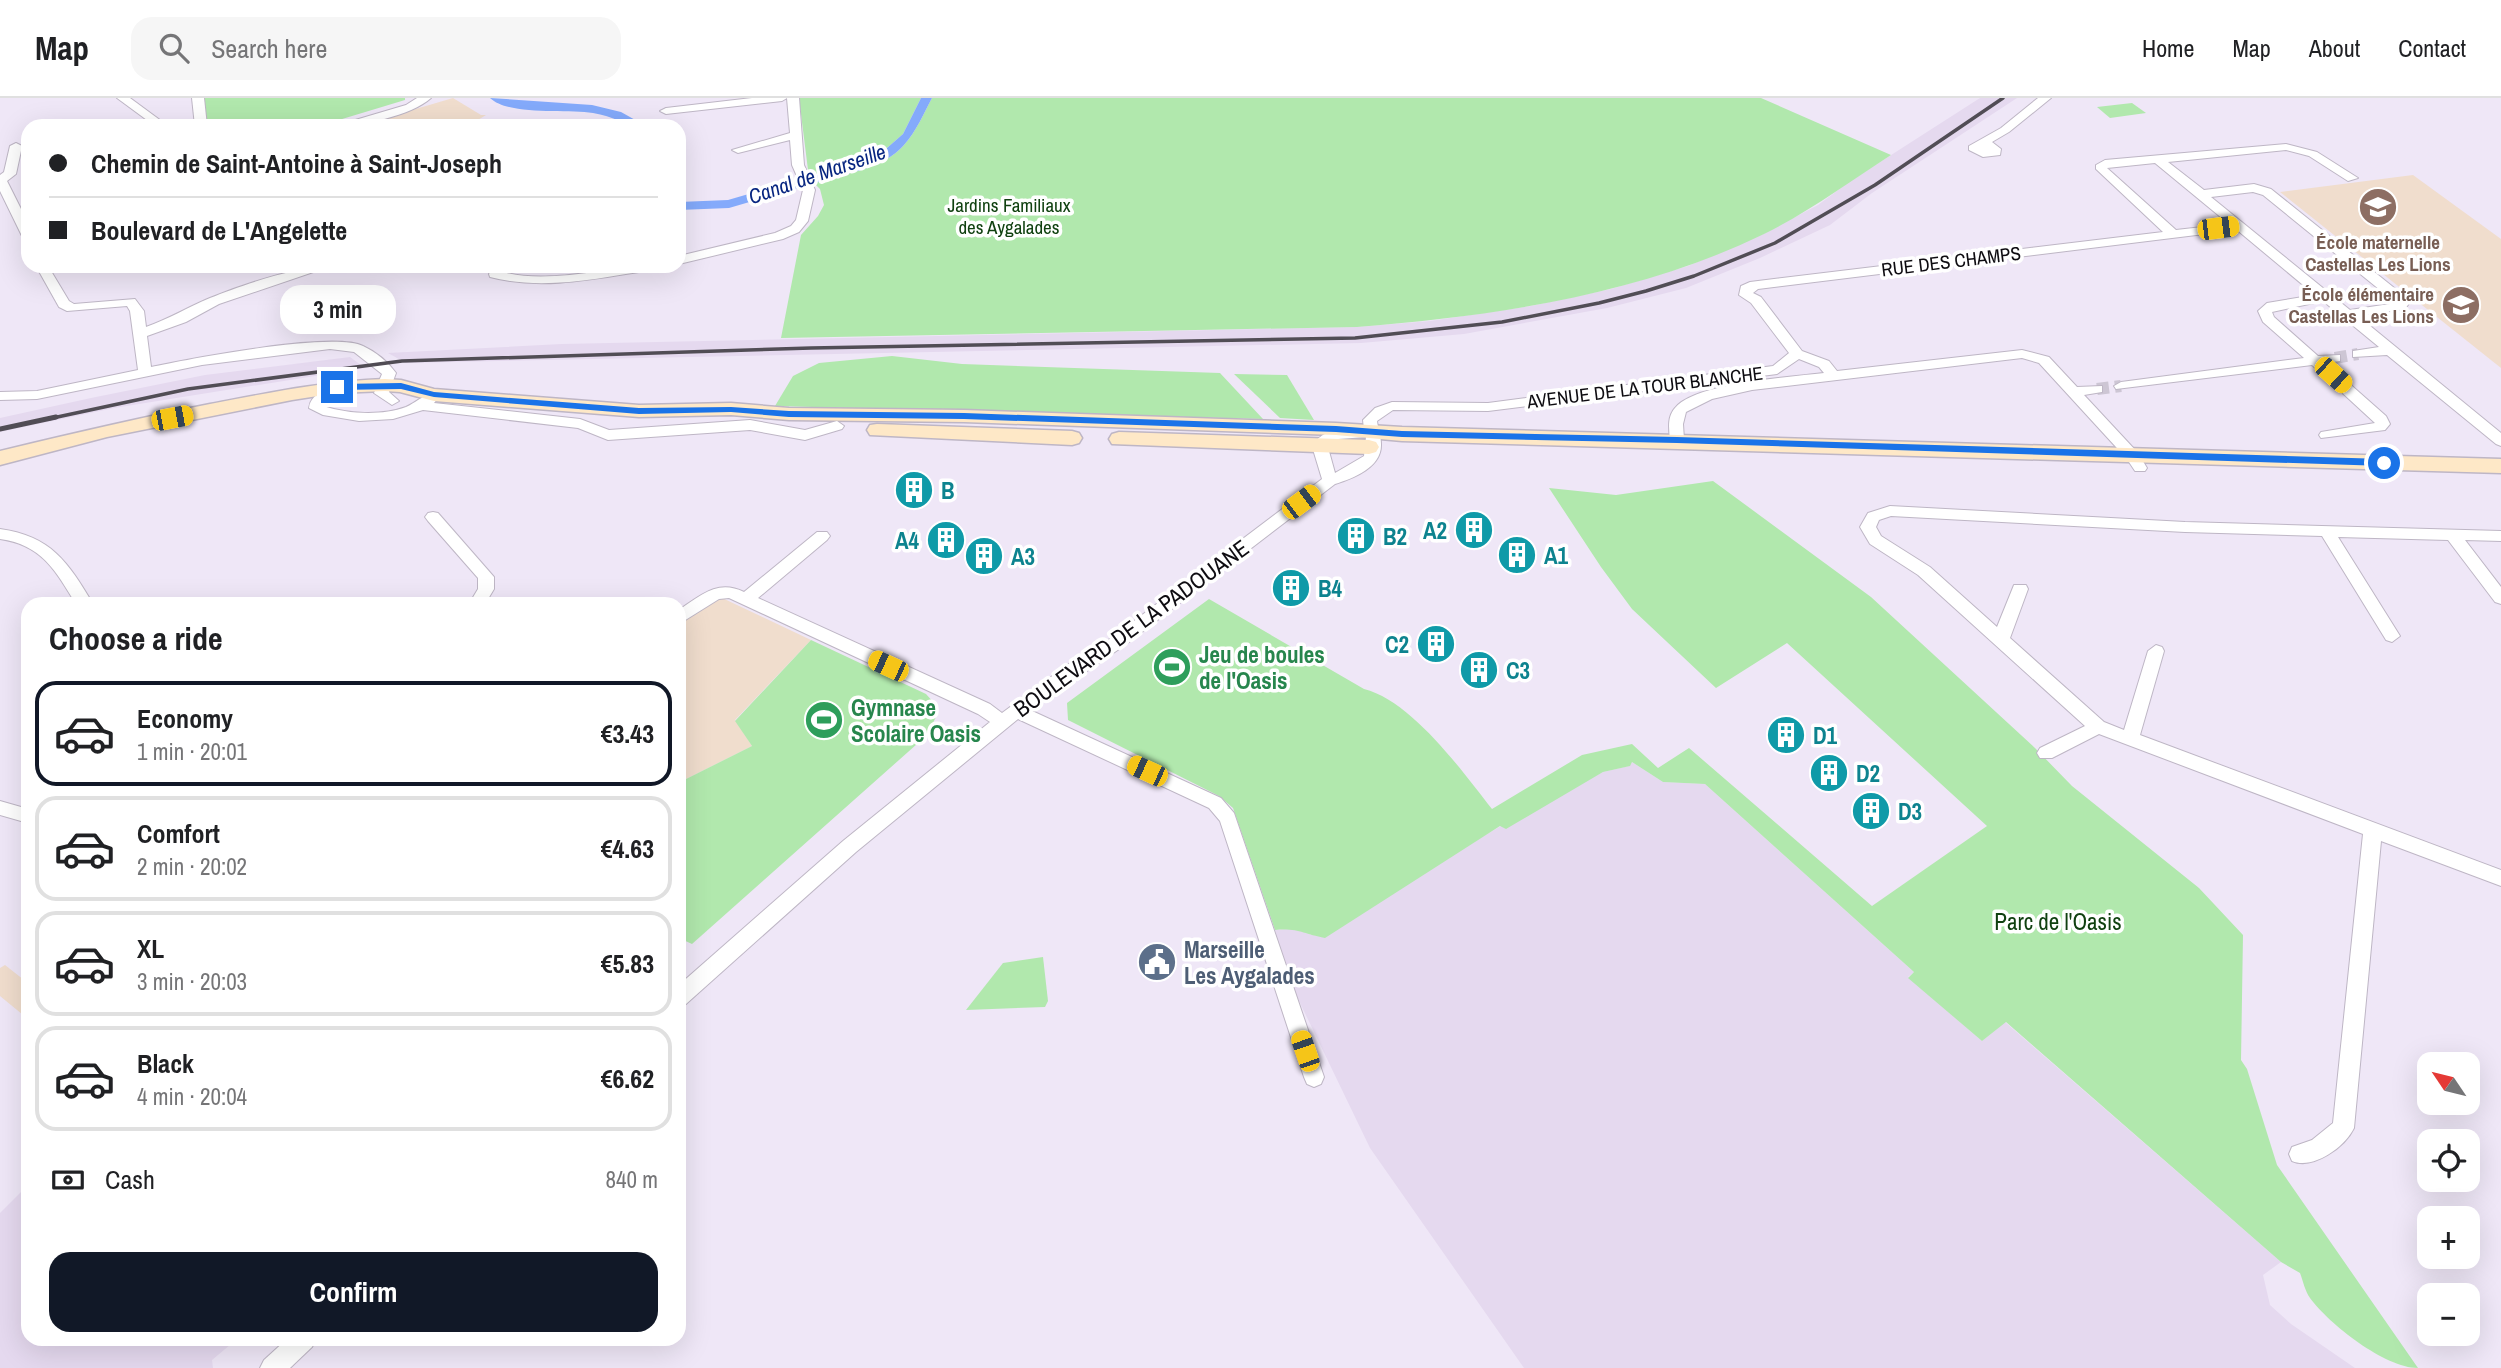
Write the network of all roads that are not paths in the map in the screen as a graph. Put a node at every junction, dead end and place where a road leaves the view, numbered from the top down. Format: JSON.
{"nodes":[{"id":1,"x":123,"y":98,"type":"edge"},
{"id":2,"x":198,"y":98,"type":"edge"},
{"id":3,"x":425,"y":98,"type":"edge"},
{"id":4,"x":782,"y":98,"type":"edge"},
{"id":5,"x":793,"y":98,"type":"edge"},
{"id":6,"x":2045,"y":98,"type":"edge"},
{"id":7,"x":666,"y":111,"type":"dead end"},
{"id":8,"x":152,"y":119,"type":"edge"},
{"id":9,"x":200,"y":119,"type":"edge"},
{"id":10,"x":366,"y":119,"type":"edge"},
{"id":11,"x":795,"y":135,"type":"junction"},
{"id":12,"x":1985,"y":142,"type":"dead end"},
{"id":13,"x":16,"y":146,"type":"dead end"},
{"id":14,"x":738,"y":150,"type":"dead end"},
{"id":15,"x":2158,"y":159,"type":"junction"},
{"id":16,"x":2352,"y":178,"type":"dead end"},
{"id":17,"x":1,"y":179,"type":"edge"},
{"id":18,"x":2204,"y":194,"type":"junction"},
{"id":19,"x":21,"y":212,"type":"edge"},
{"id":20,"x":2240,"y":226,"type":"junction"},
{"id":21,"x":2173,"y":233,"type":"junction"},
{"id":22,"x":686,"y":258,"type":"edge"},
{"id":23,"x":46,"y":273,"type":"edge"},
{"id":24,"x":303,"y":273,"type":"edge"},
{"id":25,"x":496,"y":273,"type":"edge"},
{"id":26,"x":550,"y":273,"type":"edge"},
{"id":27,"x":2326,"y":296,"type":"junction"},
{"id":28,"x":2348,"y":314,"type":"junction"},
{"id":29,"x":140,"y":334,"type":"junction"},
{"id":30,"x":2392,"y":350,"type":"junction"},
{"id":31,"x":1797,"y":354,"type":"junction"},
{"id":32,"x":2358,"y":354,"type":"tunnel mouth"},
{"id":33,"x":2335,"y":358,"type":"tunnel mouth"},
{"id":34,"x":2317,"y":360,"type":"junction"},
{"id":35,"x":145,"y":372,"type":"junction"},
{"id":36,"x":1833,"y":376,"type":"junction"},
{"id":37,"x":2120,"y":386,"type":"tunnel mouth"},
{"id":38,"x":2097,"y":389,"type":"tunnel mouth"},
{"id":39,"x":2073,"y":392,"type":"junction"},
{"id":40,"x":388,"y":393,"type":"junction"},
{"id":41,"x":0,"y":396,"type":"edge"},
{"id":42,"x":429,"y":400,"type":"junction"},
{"id":43,"x":316,"y":403,"type":"junction"},
{"id":44,"x":240,"y":405,"type":"junction"},
{"id":45,"x":783,"y":420,"type":"junction"},
{"id":46,"x":2326,"y":435,"type":"dead end"},
{"id":47,"x":1373,"y":440,"type":"junction"},
{"id":48,"x":1677,"y":440,"type":"junction"},
{"id":49,"x":2501,"y":441,"type":"edge"},
{"id":50,"x":1319,"y":446,"type":"junction"},
{"id":51,"x":0,"y":458,"type":"edge"},
{"id":52,"x":2136,"y":462,"type":"junction"},
{"id":53,"x":2501,"y":466,"type":"edge"},
{"id":54,"x":1331,"y":480,"type":"junction"},
{"id":55,"x":2501,"y":480,"type":"edge"},
{"id":56,"x":433,"y":517,"type":"dead end"},
{"id":57,"x":2327,"y":531,"type":"junction"},
{"id":58,"x":0,"y":534,"type":"edge"},
{"id":59,"x":822,"y":536,"type":"dead end"},
{"id":60,"x":2453,"y":536,"type":"junction"},
{"id":61,"x":2501,"y":536,"type":"edge"},
{"id":62,"x":2021,"y":590,"type":"dead end"},
{"id":63,"x":80,"y":597,"type":"edge"},
{"id":64,"x":481,"y":597,"type":"edge"},
{"id":65,"x":2501,"y":598,"type":"edge"},
{"id":66,"x":746,"y":599,"type":"junction"},
{"id":67,"x":686,"y":614,"type":"edge"},
{"id":68,"x":2392,"y":636,"type":"dead end"},
{"id":69,"x":2001,"y":639,"type":"junction"},
{"id":70,"x":2156,"y":651,"type":"dead end"},
{"id":71,"x":1009,"y":716,"type":"junction"},
{"id":72,"x":2098,"y":727,"type":"junction"},
{"id":73,"x":2130,"y":739,"type":"junction"},
{"id":74,"x":2046,"y":753,"type":"dead end"},
{"id":75,"x":0,"y":807,"type":"edge"},
{"id":76,"x":21,"y":814,"type":"edge"},
{"id":77,"x":2373,"y":830,"type":"junction"},
{"id":78,"x":2501,"y":878,"type":"edge"},
{"id":79,"x":686,"y":992,"type":"edge"},
{"id":80,"x":1314,"y":1077,"type":"dead end"},
{"id":81,"x":2300,"y":1154,"type":"dead end"},
{"id":82,"x":296,"y":1346,"type":"edge"},
{"id":83,"x":272,"y":1368,"type":"edge"}],
"edges":[{"from":1,"to":8,"type":"street"},
{"from":2,"to":9,"type":"street"},
{"from":3,"to":10,"type":"street"},
{"from":4,"to":7,"type":"street"},
{"from":5,"to":11,"type":"street"},
{"from":6,"to":12,"type":"street"},
{"from":11,"to":14,"type":"street"},
{"from":11,"to":22,"type":"street"},
{"from":13,"to":17,"type":"street"},
{"from":15,"to":16,"type":"street"},
{"from":15,"to":18,"type":"street"},
{"from":15,"to":21,"type":"street"},
{"from":17,"to":19,"type":"street"},
{"from":18,"to":20,"type":"street"},
{"from":18,"to":28,"type":"street"},
{"from":20,"to":21,"type":"street","name":"RUE DES CHAMPS"},
{"from":20,"to":27,"type":"street"},
{"from":21,"to":31,"type":"street","name":"RUE DES CHAMPS"},
{"from":23,"to":29,"type":"street"},
{"from":24,"to":29,"type":"street"},
{"from":25,"to":26,"type":"street"},
{"from":27,"to":28,"type":"street"},
{"from":27,"to":34,"type":"street"},
{"from":28,"to":30,"type":"street"},
{"from":29,"to":35,"type":"street"},
{"from":30,"to":32,"type":"street"},
{"from":30,"to":49,"type":"street"},
{"from":31,"to":36,"type":"street"},
{"from":31,"to":47,"type":"street","name":"AVENUE DE LA TOUR BLANCHE"},
{"from":33,"to":34,"type":"street"},
{"from":34,"to":37,"type":"street"},
{"from":34,"to":46,"type":"street"},
{"from":35,"to":40,"type":"street"},
{"from":35,"to":41,"type":"street"},
{"from":36,"to":39,"type":"street"},
{"from":36,"to":48,"type":"street"},
{"from":38,"to":39,"type":"street"},
{"from":39,"to":52,"type":"street"},
{"from":40,"to":42,"type":"main road"},
{"from":40,"to":43,"type":"main road"},
{"from":40,"to":44,"type":"main road"},
{"from":42,"to":43,"type":"street"},
{"from":42,"to":45,"type":"main road"},
{"from":42,"to":45,"type":"street"},
{"from":43,"to":44,"type":"main road"},
{"from":44,"to":51,"type":"main road"},
{"from":45,"to":47,"type":"main road"},
{"from":45,"to":50,"type":"main road"},
{"from":47,"to":48,"type":"main road"},
{"from":47,"to":50,"type":"main road"},
{"from":47,"to":52,"type":"main road"},
{"from":47,"to":54,"type":"street"},
{"from":48,"to":52,"type":"main road"},
{"from":50,"to":54,"type":"street"},
{"from":52,"to":53,"type":"main road"},
{"from":52,"to":55,"type":"main road"},
{"from":54,"to":71,"type":"street","name":"BOULEVARD DE LA PADOUANE"},
{"from":56,"to":64,"type":"street"},
{"from":57,"to":60,"type":"street"},
{"from":57,"to":68,"type":"street"},
{"from":57,"to":69,"type":"street"},
{"from":58,"to":63,"type":"street"},
{"from":59,"to":66,"type":"street"},
{"from":60,"to":61,"type":"street"},
{"from":60,"to":65,"type":"street"},
{"from":62,"to":69,"type":"street"},
{"from":66,"to":67,"type":"street"},
{"from":66,"to":71,"type":"street"},
{"from":69,"to":72,"type":"street"},
{"from":70,"to":73,"type":"street"},
{"from":71,"to":79,"type":"street","name":"BOULEVARD DE LA PADOUANE"},
{"from":71,"to":80,"type":"street"},
{"from":72,"to":73,"type":"street"},
{"from":72,"to":74,"type":"street"},
{"from":73,"to":77,"type":"street"},
{"from":75,"to":76,"type":"street"},
{"from":77,"to":78,"type":"street"},
{"from":77,"to":81,"type":"street"},
{"from":82,"to":83,"type":"street"}]}
